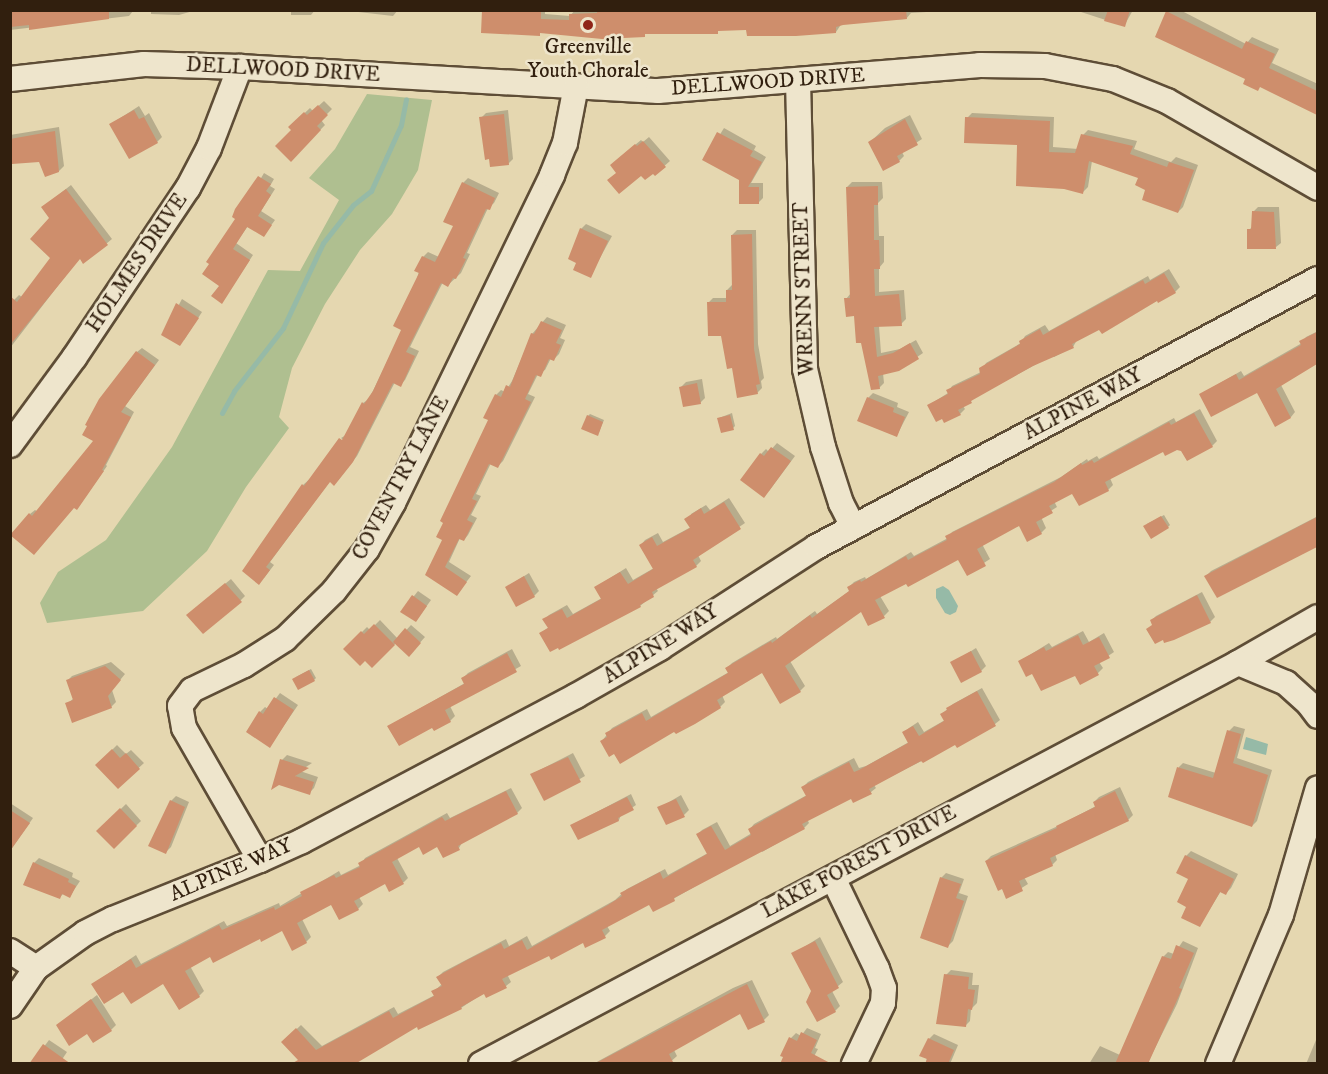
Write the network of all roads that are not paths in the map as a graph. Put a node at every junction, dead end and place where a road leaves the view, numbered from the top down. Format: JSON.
{"nodes":[{"id":1,"x":240,"y":67,"type":"junction"},
{"id":2,"x":10,"y":79,"type":"edge"},
{"id":3,"x":798,"y":80,"type":"junction"},
{"id":4,"x":576,"y":86,"type":"junction"},
{"id":5,"x":1317,"y":188,"type":"edge"},
{"id":6,"x":1317,"y":279,"type":"edge"},
{"id":7,"x":10,"y":445,"type":"edge"},
{"id":8,"x":853,"y":527,"type":"junction"},
{"id":9,"x":1317,"y":617,"type":"edge"},
{"id":10,"x":1238,"y":663,"type":"junction"},
{"id":11,"x":1317,"y":716,"type":"edge"},
{"id":12,"x":1317,"y":788,"type":"edge"},
{"id":13,"x":260,"y":860,"type":"junction"},
{"id":14,"x":833,"y":878,"type":"junction"},
{"id":15,"x":10,"y":951,"type":"edge"},
{"id":16,"x":36,"y":968,"type":"junction"},
{"id":17,"x":10,"y":1006,"type":"edge"},
{"id":18,"x":481,"y":1064,"type":"edge"},
{"id":19,"x":854,"y":1064,"type":"edge"},
{"id":20,"x":1218,"y":1064,"type":"edge"}],
"edges":[{"from":1,"to":2,"type":"street","name":"DELLWOOD DRIVE"},
{"from":1,"to":4,"type":"street","name":"DELLWOOD DRIVE"},
{"from":1,"to":7,"type":"street","name":"HOLMES DRIVE"},
{"from":3,"to":4,"type":"street","name":"DELLWOOD DRIVE"},
{"from":3,"to":5,"type":"street","name":"DELLWOOD DRIVE"},
{"from":3,"to":8,"type":"street","name":"WRENN STREET"},
{"from":4,"to":13,"type":"street","name":"COVENTRY LANE"},
{"from":6,"to":8,"type":"street","name":"ALPINE WAY"},
{"from":8,"to":13,"type":"street","name":"ALPINE WAY"},
{"from":9,"to":10,"type":"street","name":"LAKE FOREST DRIVE"},
{"from":10,"to":11,"type":"street"},
{"from":10,"to":14,"type":"street","name":"LAKE FOREST DRIVE"},
{"from":12,"to":20,"type":"street"},
{"from":13,"to":16,"type":"street","name":"ALPINE WAY"},
{"from":14,"to":18,"type":"street","name":"LAKE FOREST DRIVE"},
{"from":14,"to":19,"type":"street"},
{"from":15,"to":16,"type":"street"},
{"from":16,"to":17,"type":"street","name":"ALPINE WAY"}]}
